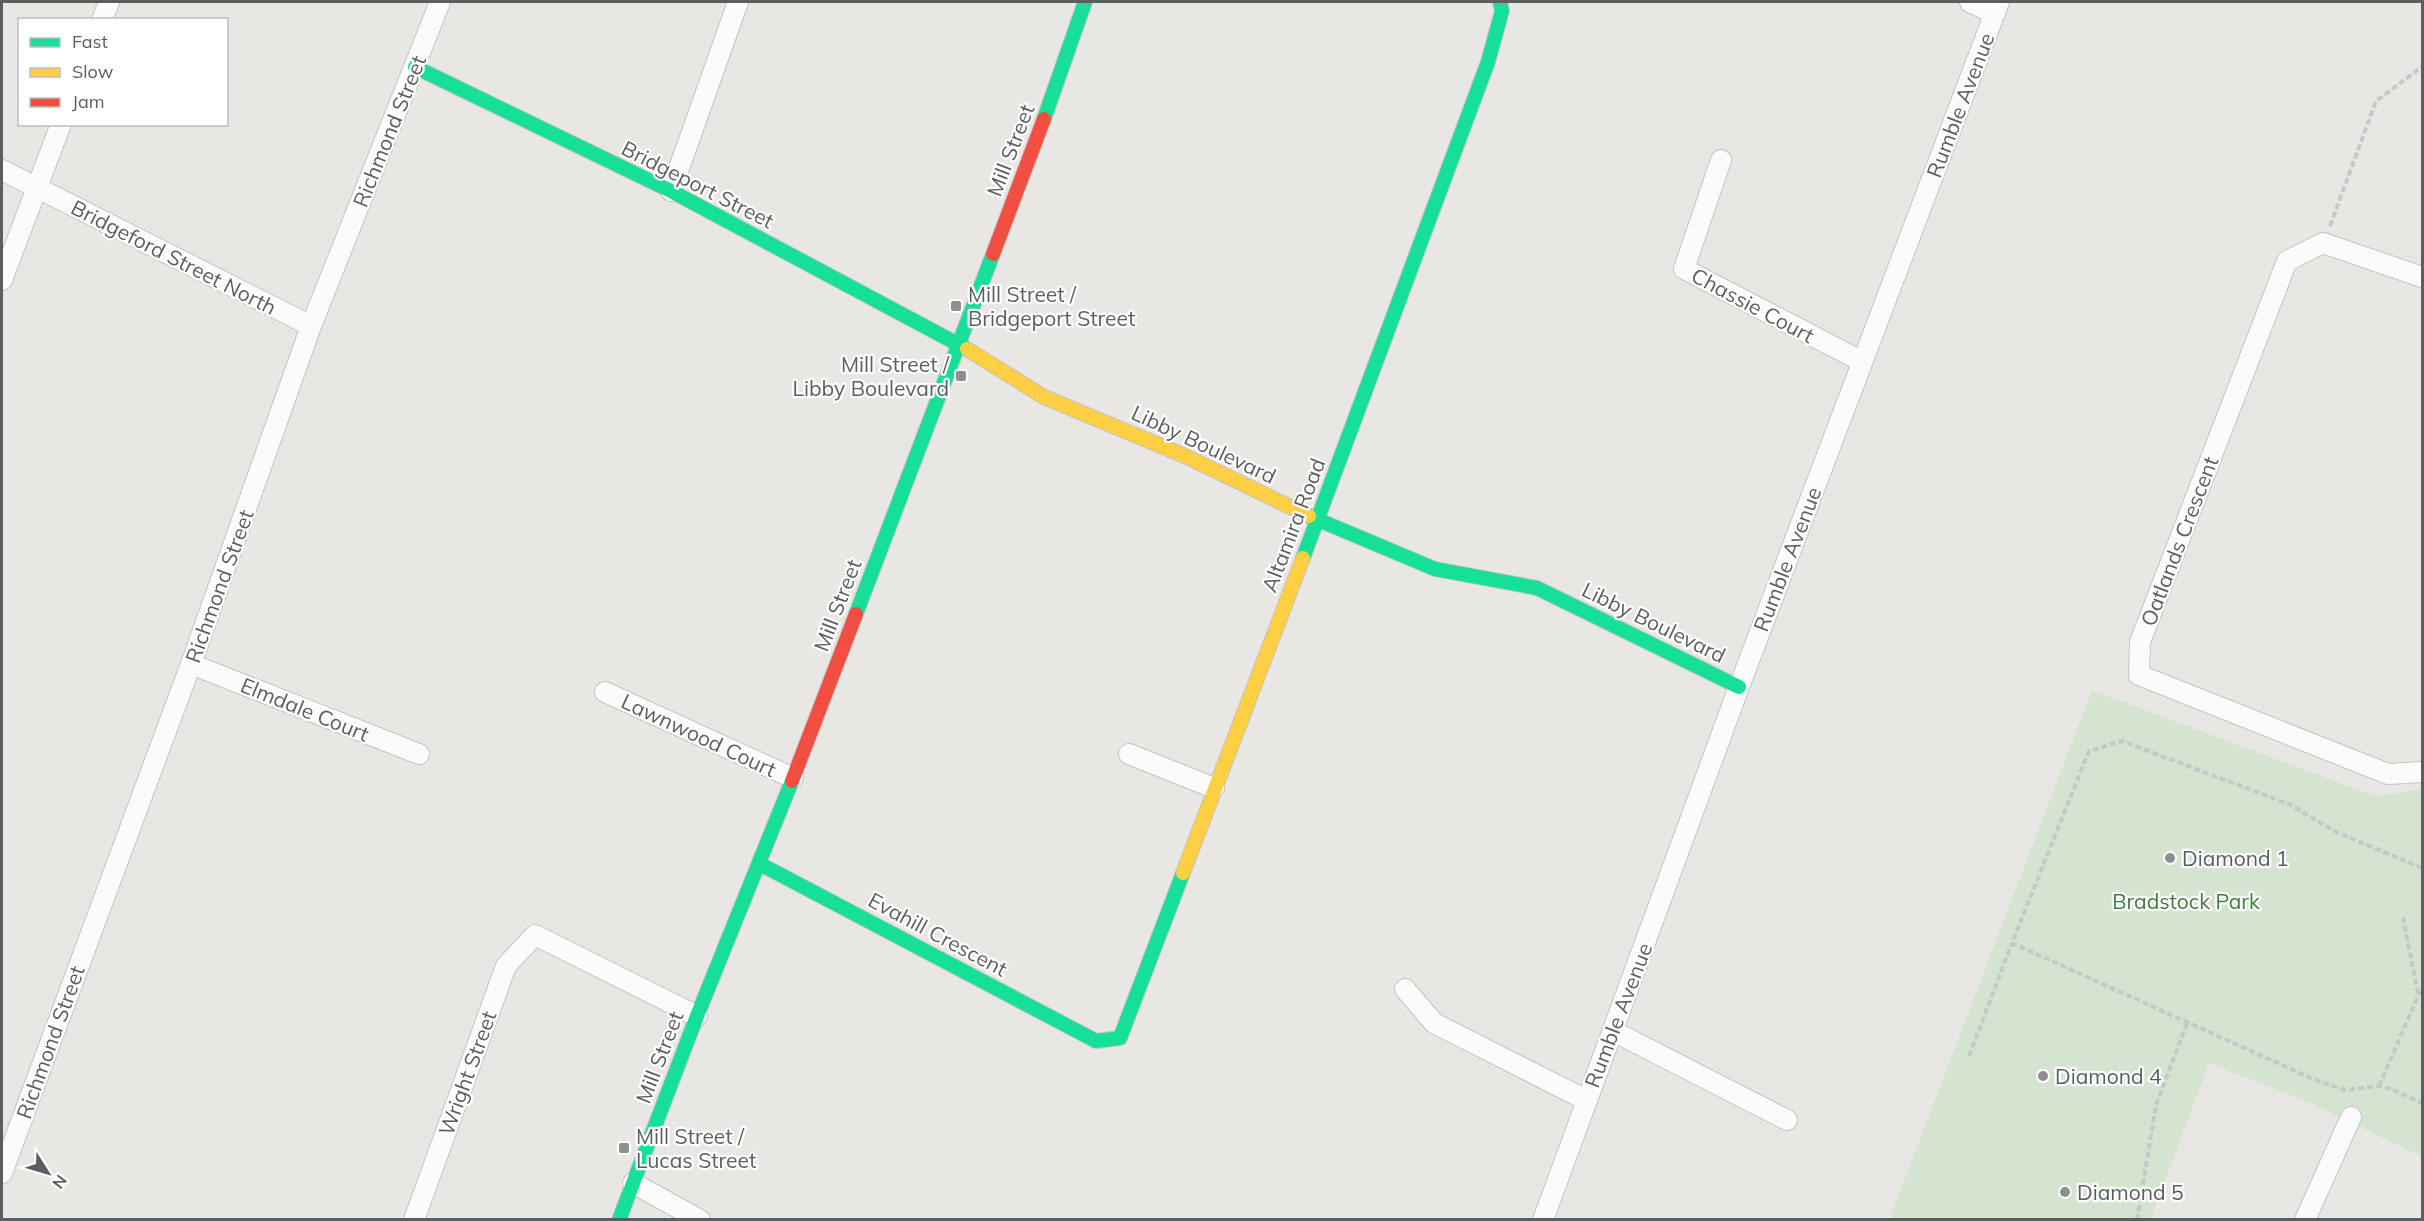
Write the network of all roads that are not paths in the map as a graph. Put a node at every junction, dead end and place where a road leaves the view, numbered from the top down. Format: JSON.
{"nodes":[{"id":1,"x":109,"y":2,"type":"edge"},
{"id":2,"x":440,"y":2,"type":"edge"},
{"id":3,"x":738,"y":2,"type":"edge"},
{"id":4,"x":1085,"y":2,"type":"edge"},
{"id":5,"x":1500,"y":2,"type":"edge"},
{"id":6,"x":1970,"y":2,"type":"edge"},
{"id":7,"x":1997,"y":8,"type":"edge"},
{"id":8,"x":103,"y":18,"type":"edge"},
{"id":9,"x":416,"y":67,"type":"junction"},
{"id":10,"x":60,"y":126,"type":"edge"},
{"id":11,"x":1721,"y":160,"type":"dead end"},
{"id":12,"x":2,"y":170,"type":"edge"},
{"id":13,"x":37,"y":187,"type":"junction"},
{"id":14,"x":671,"y":191,"type":"junction"},
{"id":15,"x":2422,"y":277,"type":"edge"},
{"id":16,"x":2,"y":280,"type":"edge"},
{"id":17,"x":311,"y":326,"type":"junction"},
{"id":18,"x":958,"y":344,"type":"junction"},
{"id":19,"x":1861,"y":361,"type":"junction"},
{"id":20,"x":1317,"y":520,"type":"junction"},
{"id":21,"x":191,"y":664,"type":"junction"},
{"id":22,"x":1739,"y":687,"type":"junction"},
{"id":23,"x":605,"y":692,"type":"dead end"},
{"id":24,"x":419,"y":754,"type":"dead end"},
{"id":25,"x":1129,"y":754,"type":"dead end"},
{"id":26,"x":2422,"y":772,"type":"edge"},
{"id":27,"x":794,"y":778,"type":"junction"},
{"id":28,"x":1214,"y":788,"type":"junction"},
{"id":29,"x":760,"y":864,"type":"junction"},
{"id":30,"x":1405,"y":989,"type":"dead end"},
{"id":31,"x":697,"y":1016,"type":"junction"},
{"id":32,"x":1613,"y":1030,"type":"junction"},
{"id":33,"x":1096,"y":1041,"type":"joint"},
{"id":34,"x":1586,"y":1100,"type":"junction"},
{"id":35,"x":2351,"y":1117,"type":"dead end"},
{"id":36,"x":1787,"y":1120,"type":"dead end"},
{"id":37,"x":2,"y":1173,"type":"edge"},
{"id":38,"x":633,"y":1183,"type":"junction"},
{"id":39,"x":414,"y":1220,"type":"edge"},
{"id":40,"x":619,"y":1220,"type":"edge"},
{"id":41,"x":700,"y":1220,"type":"edge"},
{"id":42,"x":1543,"y":1220,"type":"edge"},
{"id":43,"x":2305,"y":1220,"type":"edge"}],
"edges":[{"from":1,"to":8,"type":"street"},
{"from":2,"to":9,"type":"street","name":"Richmond Street"},
{"from":3,"to":14,"type":"street"},
{"from":4,"to":18,"type":"street","name":"Mill Street"},
{"from":5,"to":20,"type":"street","name":"Altamira Road"},
{"from":6,"to":7,"type":"street"},
{"from":7,"to":19,"type":"street","name":"Rumble Avenue"},
{"from":9,"to":14,"type":"street","name":"Bridgeport Street"},
{"from":9,"to":17,"type":"street","name":"Richmond Street"},
{"from":10,"to":13,"type":"street"},
{"from":11,"to":19,"type":"street","name":"Chassie Court"},
{"from":12,"to":13,"type":"street","name":"Bridgeford Street North"},
{"from":13,"to":16,"type":"street"},
{"from":13,"to":17,"type":"street","name":"Bridgeford Street North"},
{"from":14,"to":18,"type":"street","name":"Bridgeport Street"},
{"from":15,"to":26,"type":"street","name":"Oatlands Crescent"},
{"from":17,"to":21,"type":"street","name":"Richmond Street"},
{"from":18,"to":20,"type":"street","name":"Libby Boulevard"},
{"from":18,"to":27,"type":"street","name":"Mill Street"},
{"from":19,"to":22,"type":"street","name":"Rumble Avenue"},
{"from":20,"to":22,"type":"street","name":"Libby Boulevard"},
{"from":20,"to":28,"type":"street","name":"Altamira Road"},
{"from":21,"to":24,"type":"street","name":"Elmdale Court"},
{"from":21,"to":37,"type":"street","name":"Richmond Street"},
{"from":22,"to":32,"type":"street","name":"Rumble Avenue"},
{"from":23,"to":27,"type":"street","name":"Lawnwood Court"},
{"from":25,"to":28,"type":"street"},
{"from":27,"to":29,"type":"street","name":"Mill Street"},
{"from":28,"to":33,"type":"street","name":"Altamira Road"},
{"from":29,"to":31,"type":"street","name":"Mill Street"},
{"from":29,"to":33,"type":"street","name":"Evahill Crescent"},
{"from":30,"to":34,"type":"street"},
{"from":31,"to":38,"type":"street","name":"Mill Street"},
{"from":31,"to":39,"type":"street","name":"Wright Street"},
{"from":32,"to":34,"type":"street","name":"Rumble Avenue"},
{"from":32,"to":36,"type":"street"},
{"from":34,"to":42,"type":"street","name":"Rumble Avenue"},
{"from":35,"to":43,"type":"street"},
{"from":38,"to":40,"type":"street","name":"Mill Street"},
{"from":38,"to":41,"type":"street"}]}
